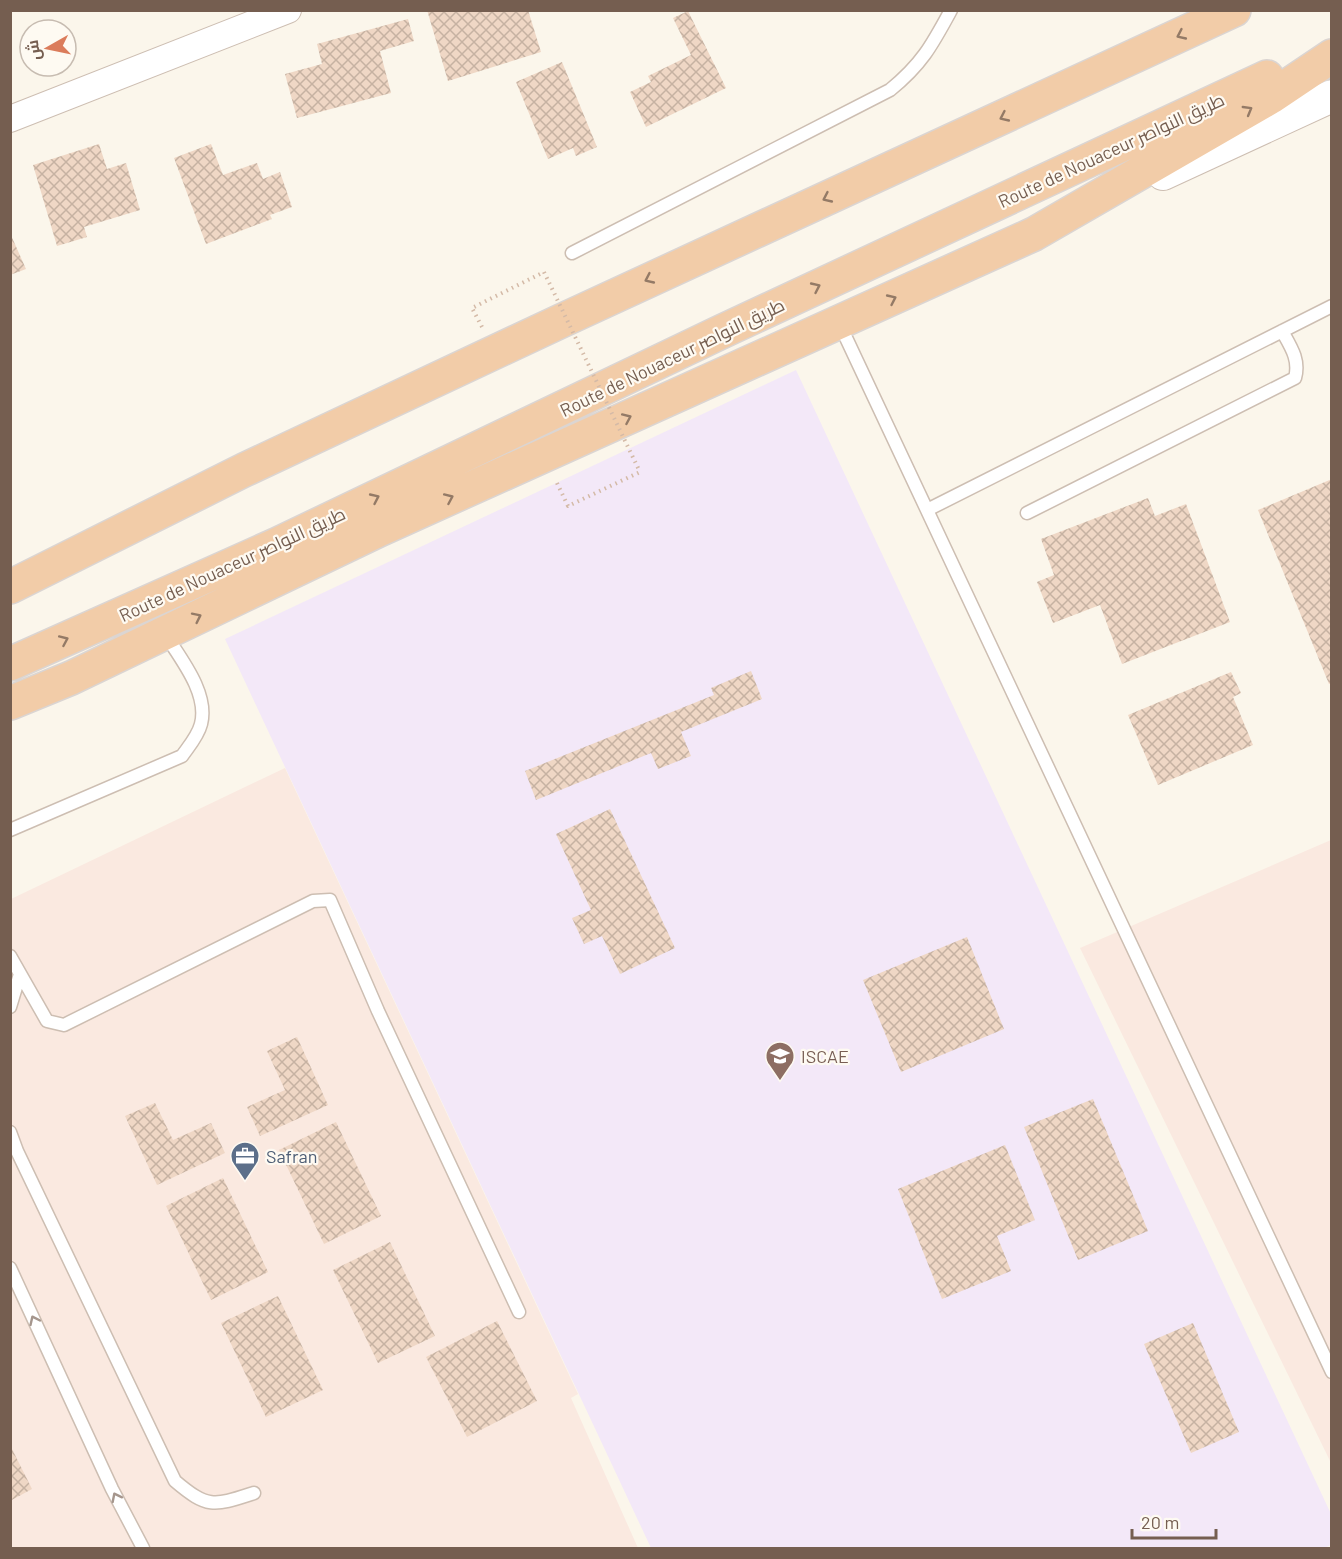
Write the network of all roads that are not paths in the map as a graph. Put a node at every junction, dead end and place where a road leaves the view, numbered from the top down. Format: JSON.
{"nodes":[{"id":1,"x":288,"y":10,"type":"edge"},
{"id":2,"x":951,"y":10,"type":"edge"},
{"id":3,"x":1234,"y":10,"type":"edge"},
{"id":4,"x":1332,"y":46,"type":"edge"},
{"id":5,"x":1332,"y":56,"type":"edge"},
{"id":6,"x":1332,"y":96,"type":"edge"},
{"id":7,"x":10,"y":119,"type":"edge"},
{"id":8,"x":1034,"y":234,"type":"junction"},
{"id":9,"x":572,"y":253,"type":"dead end"},
{"id":10,"x":1332,"y":306,"type":"edge"},
{"id":11,"x":839,"y":323,"type":"junction"},
{"id":12,"x":1282,"y":331,"type":"junction"},
{"id":13,"x":927,"y":510,"type":"junction"},
{"id":14,"x":1028,"y":513,"type":"dead end"},
{"id":15,"x":10,"y":587,"type":"edge"},
{"id":16,"x":164,"y":633,"type":"junction"},
{"id":17,"x":10,"y":664,"type":"edge"},
{"id":18,"x":10,"y":704,"type":"edge"},
{"id":19,"x":10,"y":830,"type":"edge"},
{"id":20,"x":10,"y":956,"type":"edge"},
{"id":21,"x":20,"y":974,"type":"junction"},
{"id":22,"x":10,"y":1007,"type":"edge"},
{"id":23,"x":10,"y":1131,"type":"edge"},
{"id":24,"x":10,"y":1268,"type":"edge"},
{"id":25,"x":519,"y":1312,"type":"dead end"},
{"id":26,"x":1329,"y":1358,"type":"edge"},
{"id":27,"x":1332,"y":1372,"type":"edge"},
{"id":28,"x":255,"y":1493,"type":"dead end"},
{"id":29,"x":143,"y":1548,"type":"edge"}],
"edges":[{"from":1,"to":7,"type":"street"},
{"from":2,"to":9,"type":"lane"},
{"from":3,"to":15,"type":"highway","one_way":true},
{"from":17,"to":4,"type":"highway","name":"Route de Nouaceur طريق النواصر","one_way":true},
{"from":8,"to":5,"type":"highway","one_way":true},
{"from":6,"to":8,"type":"street"},
{"from":11,"to":8,"type":"highway","one_way":true},
{"from":10,"to":12,"type":"lane"},
{"from":11,"to":13,"type":"lane"},
{"from":16,"to":11,"type":"highway","one_way":true},
{"from":12,"to":13,"type":"lane"},
{"from":12,"to":14,"type":"lane"},
{"from":13,"to":26,"type":"lane"},
{"from":16,"to":18,"type":"highway"},
{"from":16,"to":19,"type":"lane"},
{"from":20,"to":21,"type":"lane"},
{"from":21,"to":22,"type":"lane"},
{"from":21,"to":25,"type":"lane"},
{"from":23,"to":28,"type":"lane"},
{"from":29,"to":24,"type":"lane","one_way":true},
{"from":26,"to":27,"type":"lane"}]}
